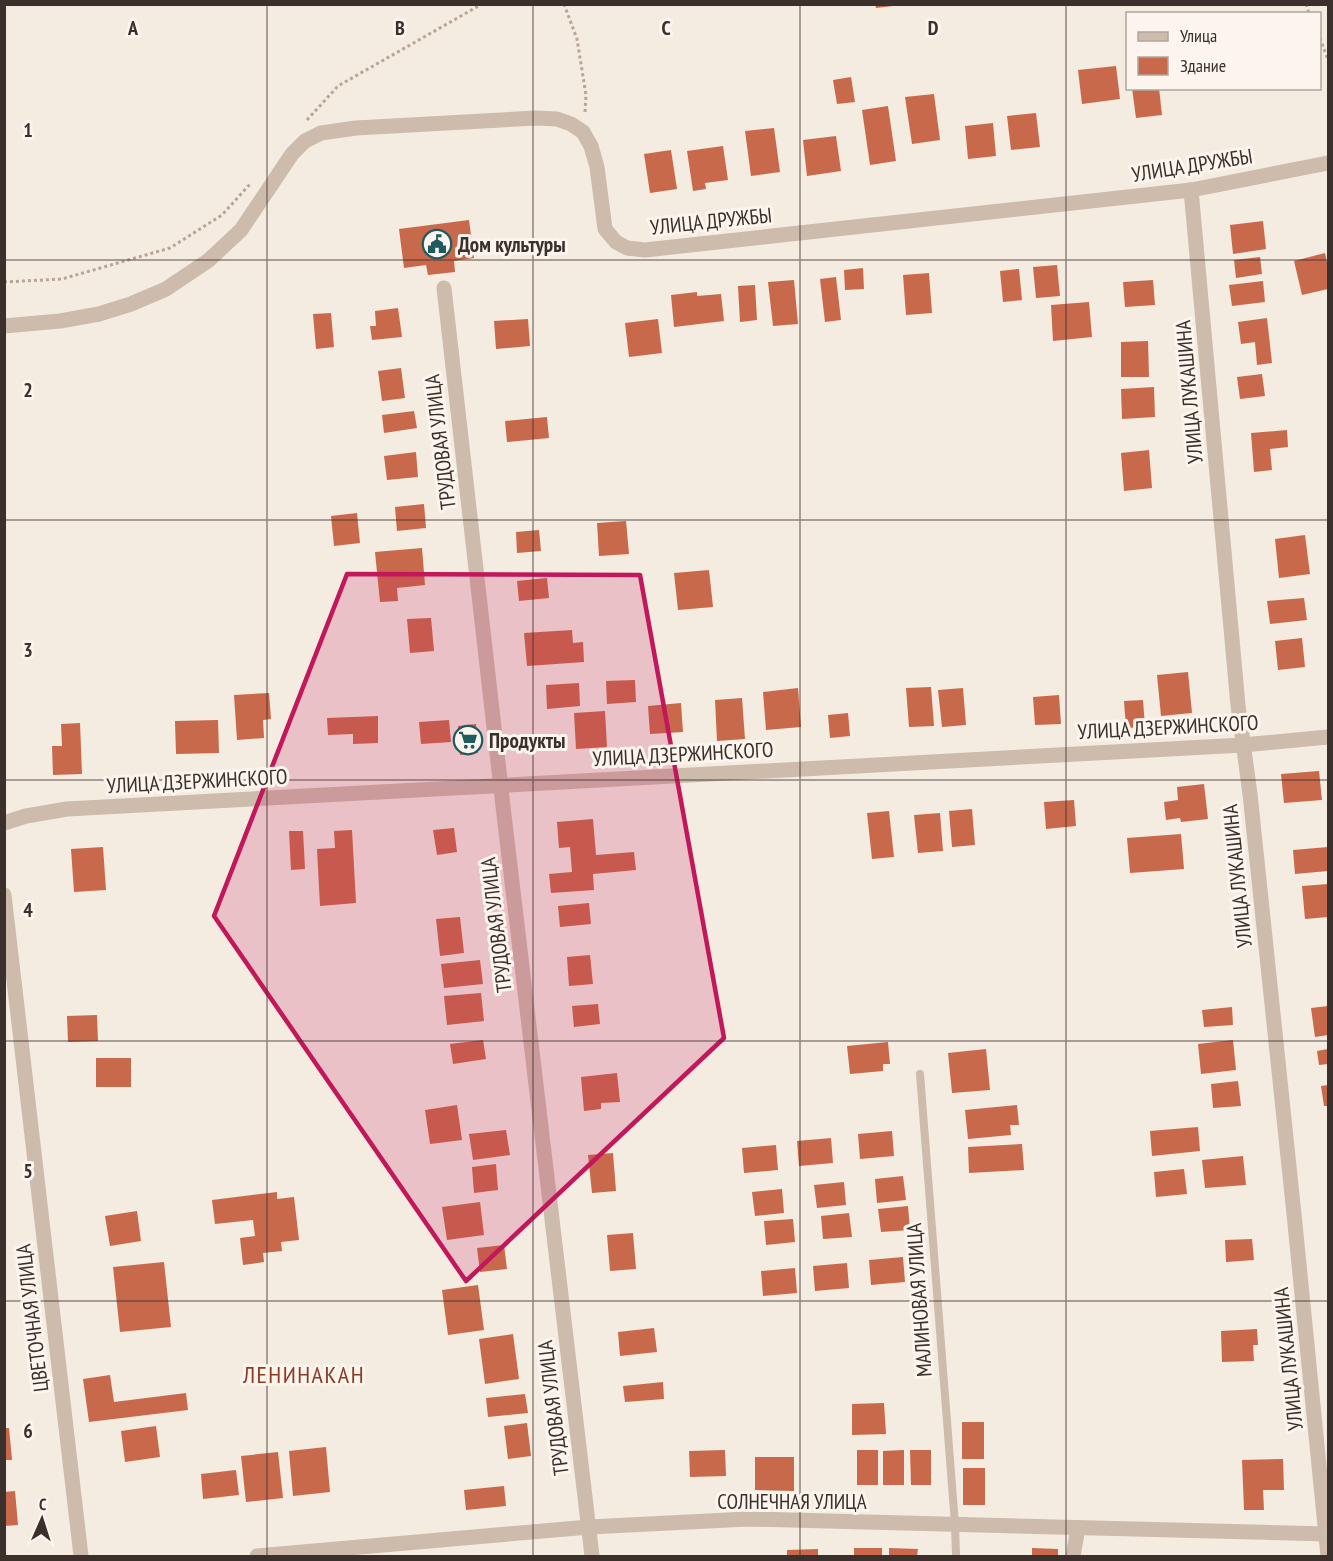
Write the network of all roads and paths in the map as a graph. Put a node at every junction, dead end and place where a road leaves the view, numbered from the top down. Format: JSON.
{"nodes":[{"id":1,"x":482,"y":4,"type":"edge"},
{"id":2,"x":564,"y":4,"type":"edge"},
{"id":3,"x":1321,"y":40,"type":"edge"},
{"id":4,"x":1329,"y":60,"type":"edge"},
{"id":5,"x":307,"y":120,"type":"dead end"},
{"id":6,"x":583,"y":132,"type":"junction"},
{"id":7,"x":1329,"y":163,"type":"edge"},
{"id":8,"x":253,"y":180,"type":"dead end"},
{"id":9,"x":1191,"y":190,"type":"junction"},
{"id":10,"x":4,"y":282,"type":"edge"},
{"id":11,"x":444,"y":288,"type":"dead end"},
{"id":12,"x":4,"y":326,"type":"edge"},
{"id":13,"x":1329,"y":737,"type":"edge"},
{"id":14,"x":1243,"y":745,"type":"junction"},
{"id":15,"x":501,"y":785,"type":"junction"},
{"id":16,"x":4,"y":823,"type":"edge"},
{"id":17,"x":4,"y":896,"type":"edge"},
{"id":18,"x":920,"y":1074,"type":"dead end"},
{"id":19,"x":955,"y":1524,"type":"junction"},
{"id":20,"x":589,"y":1527,"type":"junction"},
{"id":21,"x":1078,"y":1528,"type":"junction"},
{"id":22,"x":1327,"y":1534,"type":"edge"},
{"id":23,"x":81,"y":1557,"type":"edge"},
{"id":24,"x":257,"y":1557,"type":"edge"},
{"id":25,"x":592,"y":1557,"type":"edge"},
{"id":26,"x":956,"y":1557,"type":"edge"},
{"id":27,"x":1073,"y":1557,"type":"edge"},
{"id":28,"x":1328,"y":1557,"type":"edge"}],
"edges":[{"from":1,"to":5,"type":"path"},
{"from":2,"to":6,"type":"path"},
{"from":3,"to":4,"type":"path"},
{"from":6,"to":9,"type":"street","name":"УЛИЦА ДРУЖБЫ"},
{"from":6,"to":12,"type":"street"},
{"from":7,"to":9,"type":"street","name":"УЛИЦА ДРУЖБЫ"},
{"from":8,"to":10,"type":"path"},
{"from":9,"to":14,"type":"street","name":"УЛИЦА ЛУКАШИНА"},
{"from":11,"to":15,"type":"street","name":"ТРУДОВАЯ УЛИЦА"},
{"from":13,"to":14,"type":"street","name":"УЛИЦА ДЗЕРЖИНСКОГО"},
{"from":14,"to":15,"type":"street","name":"УЛИЦА ДЗЕРЖИНСКОГО"},
{"from":14,"to":22,"type":"street","name":"УЛИЦА ЛУКАШИНА"},
{"from":15,"to":16,"type":"street","name":"УЛИЦА ДЗЕРЖИНСКОГО"},
{"from":15,"to":20,"type":"street","name":"ТРУДОВАЯ УЛИЦА"},
{"from":17,"to":23,"type":"street","name":"ЦВЕТОЧНАЯ УЛИЦА"},
{"from":18,"to":19,"type":"lane","name":"МАЛИНОВАЯ УЛИЦА"},
{"from":19,"to":20,"type":"street","name":"СОЛНЕЧНАЯ УЛИЦА"},
{"from":19,"to":21,"type":"street","name":"СОЛНЕЧНАЯ УЛИЦА"},
{"from":19,"to":26,"type":"lane","name":"МАЛИНОВАЯ УЛИЦА"},
{"from":20,"to":24,"type":"street","name":"СОЛНЕЧНАЯ УЛИЦА"},
{"from":20,"to":25,"type":"street","name":"ТРУДОВАЯ УЛИЦА"},
{"from":21,"to":22,"type":"street","name":"СОЛНЕЧНАЯ УЛИЦА"},
{"from":21,"to":27,"type":"street"},
{"from":22,"to":28,"type":"street","name":"УЛИЦА ЛУКАШИНА"}]}
